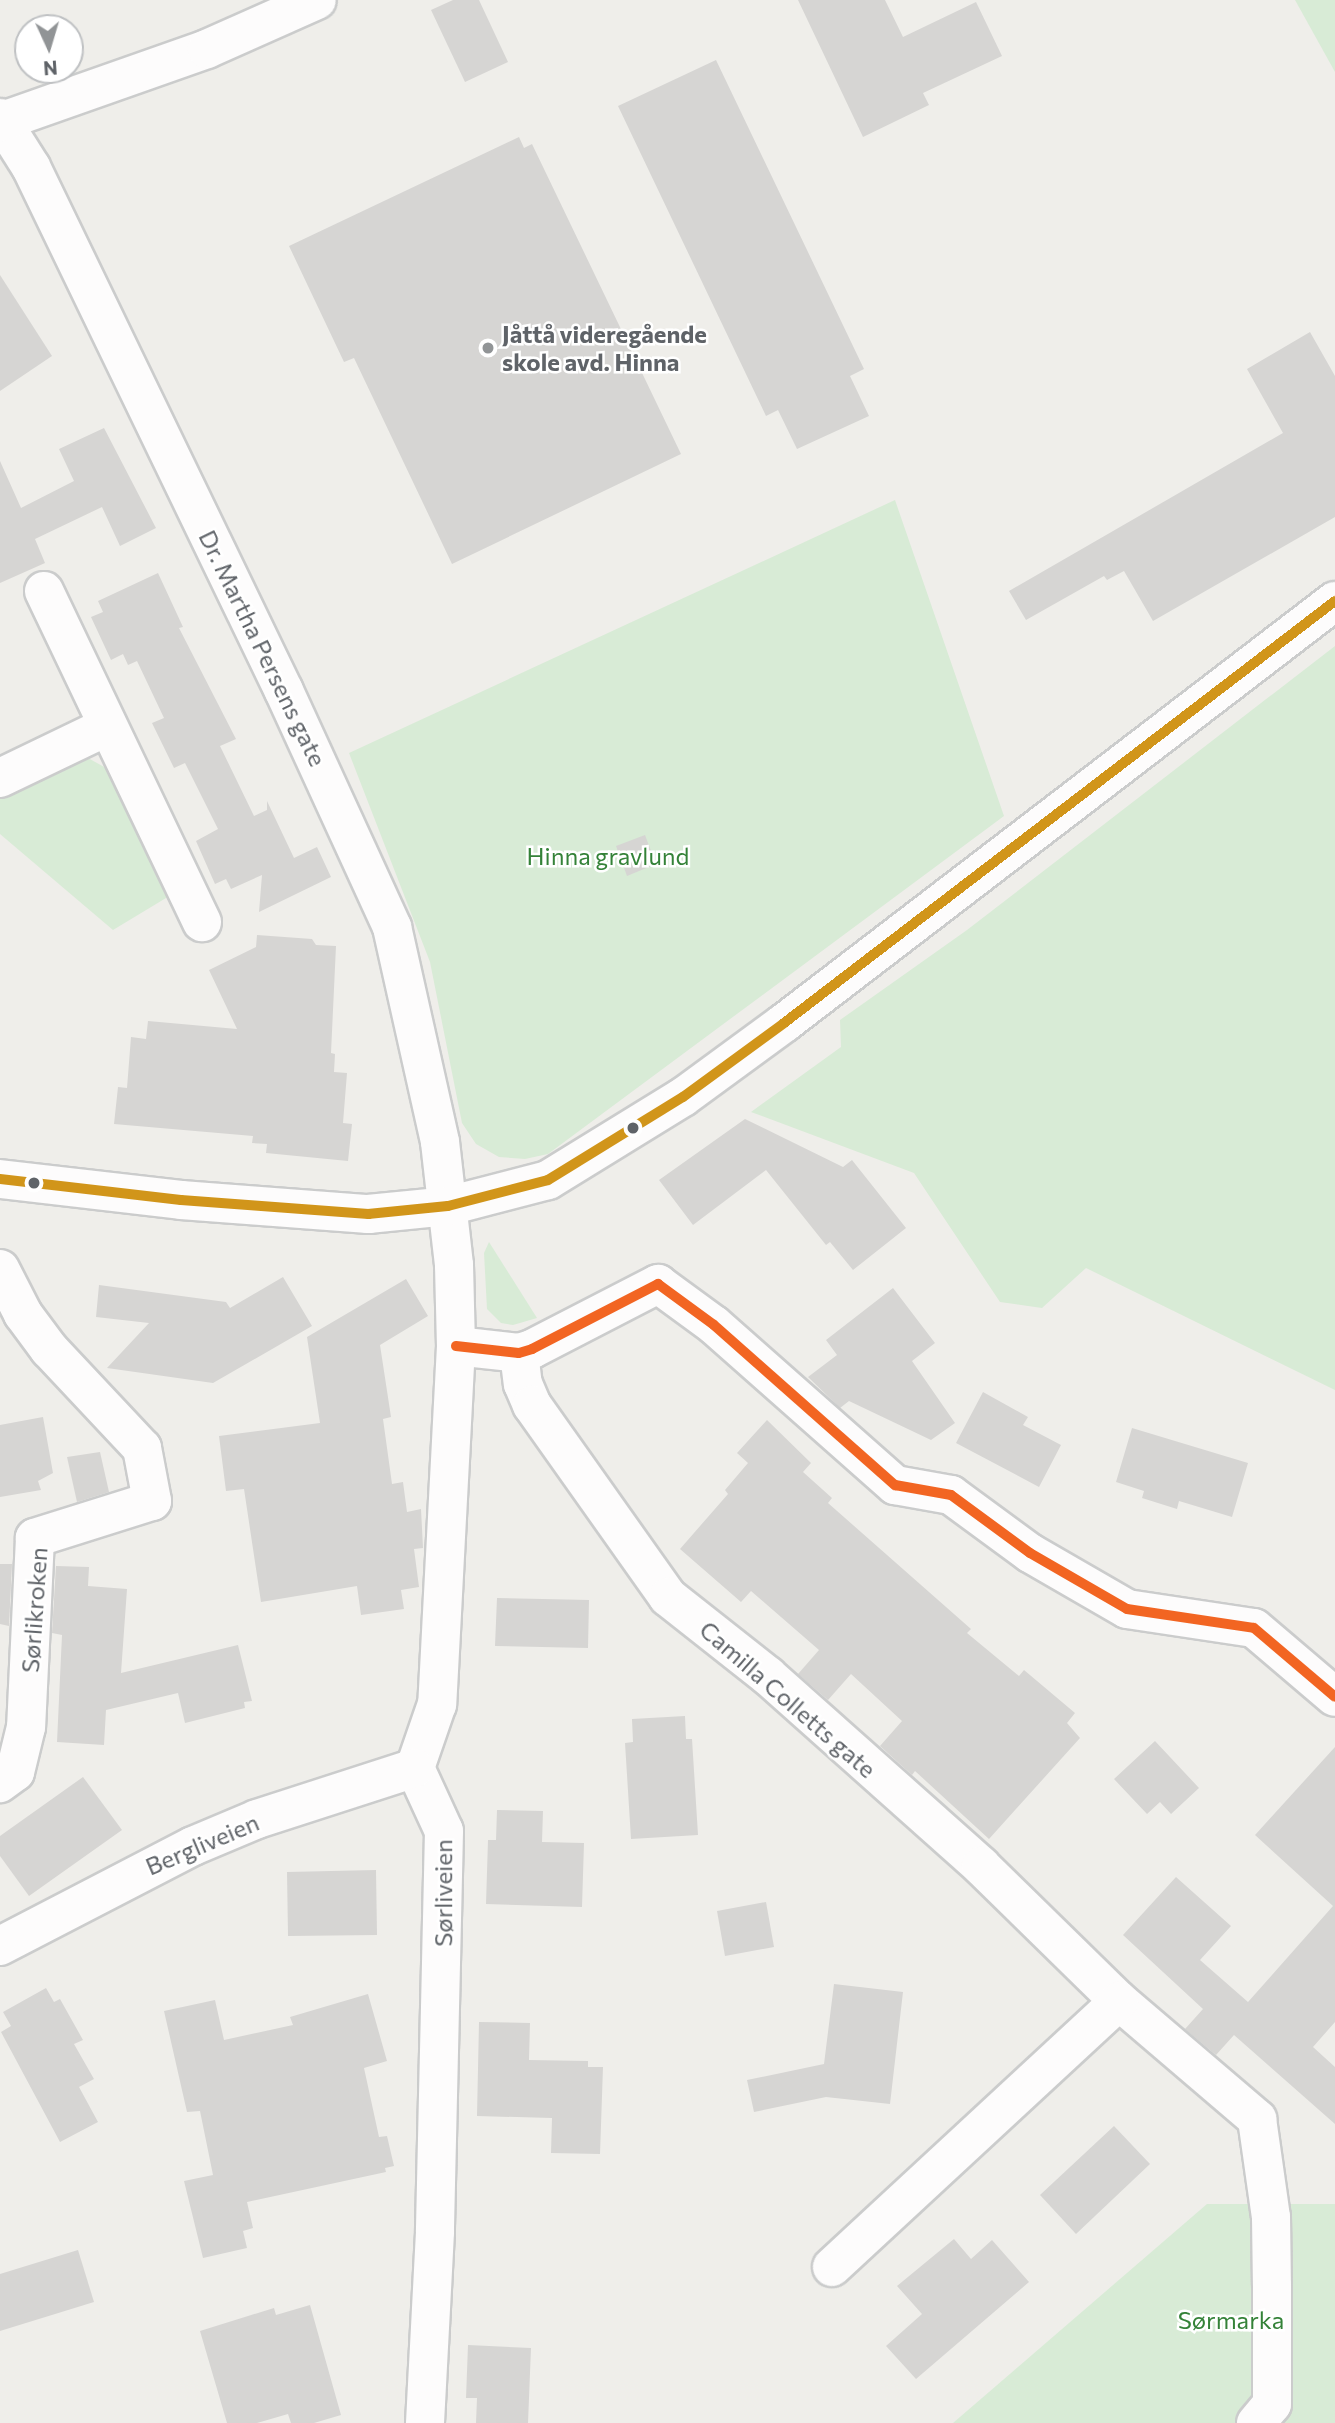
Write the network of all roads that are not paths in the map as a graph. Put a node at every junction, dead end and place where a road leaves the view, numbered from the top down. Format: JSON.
{"nodes":[{"id":1,"x":317,"y":0,"type":"edge"},
{"id":2,"x":1,"y":120,"type":"edge"},
{"id":3,"x":44,"y":591,"type":"dead end"},
{"id":4,"x":1335,"y":601,"type":"edge"},
{"id":5,"x":106,"y":727,"type":"junction"},
{"id":6,"x":0,"y":778,"type":"edge"},
{"id":7,"x":202,"y":922,"type":"dead end"},
{"id":8,"x":0,"y":1179,"type":"edge"},
{"id":9,"x":448,"y":1206,"type":"junction"},
{"id":10,"x":0,"y":1269,"type":"edge"},
{"id":11,"x":456,"y":1346,"type":"junction"},
{"id":12,"x":519,"y":1353,"type":"junction"},
{"id":13,"x":1335,"y":1697,"type":"edge"},
{"id":14,"x":415,"y":1768,"type":"junction"},
{"id":15,"x":0,"y":1783,"type":"edge"},
{"id":16,"x":0,"y":1946,"type":"edge"},
{"id":17,"x":1119,"y":2001,"type":"junction"},
{"id":18,"x":832,"y":2267,"type":"dead end"},
{"id":19,"x":425,"y":2423,"type":"edge"},
{"id":20,"x":1256,"y":2423,"type":"edge"}],
"edges":[{"from":1,"to":2,"type":"street"},
{"from":2,"to":9,"type":"street","name":"Dr. Martha Persens gate"},
{"from":3,"to":5,"type":"street"},
{"from":4,"to":9,"type":"street"},
{"from":5,"to":6,"type":"street"},
{"from":5,"to":7,"type":"street"},
{"from":8,"to":9,"type":"street"},
{"from":9,"to":11,"type":"street"},
{"from":10,"to":15,"type":"street","name":"Sørlikroken"},
{"from":11,"to":12,"type":"street"},
{"from":11,"to":14,"type":"street"},
{"from":12,"to":13,"type":"street"},
{"from":12,"to":17,"type":"street","name":"Camilla Colletts gate"},
{"from":14,"to":16,"type":"street","name":"Bergliveien"},
{"from":14,"to":19,"type":"street","name":"Sørliveien"},
{"from":17,"to":18,"type":"street"},
{"from":17,"to":20,"type":"street","name":"Camilla Colletts gate"}]}
